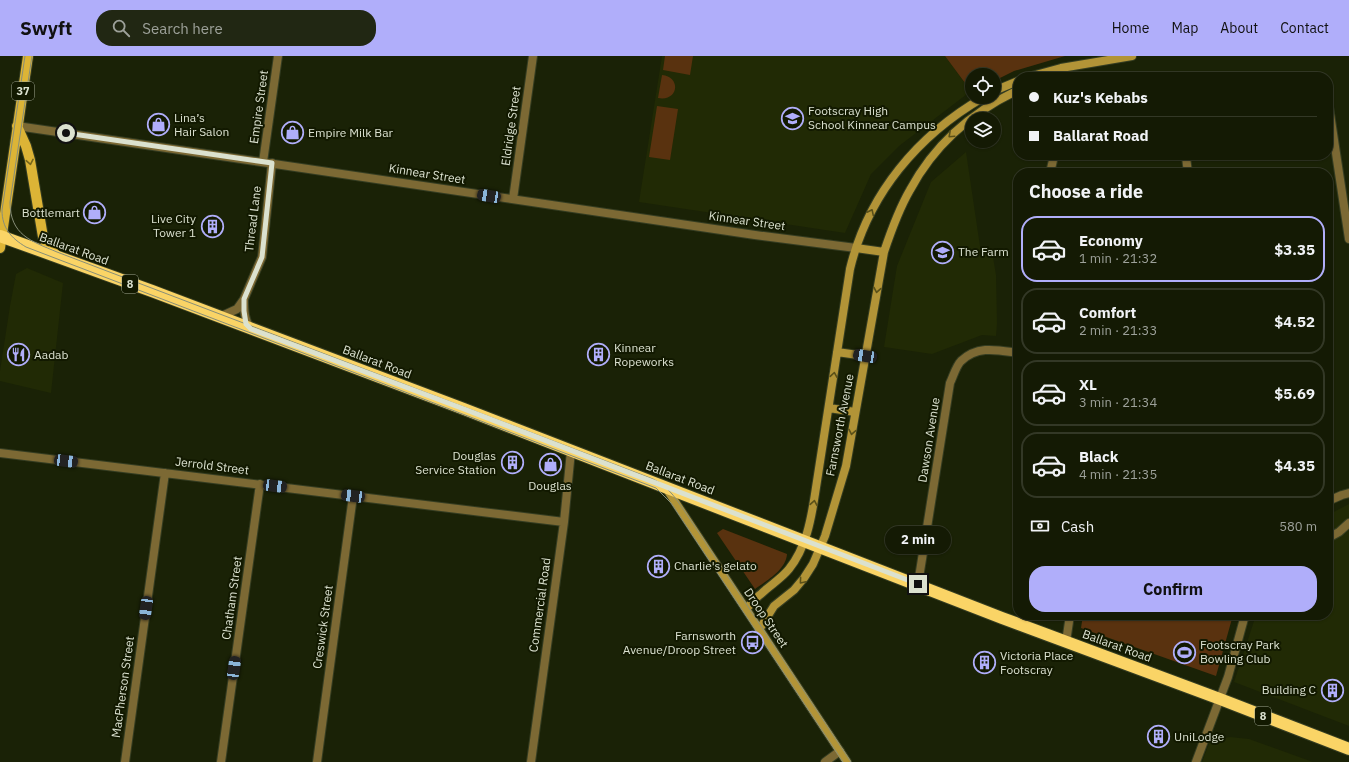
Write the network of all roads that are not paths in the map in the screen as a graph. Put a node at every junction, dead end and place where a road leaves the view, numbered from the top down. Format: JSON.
{"nodes":[{"id":1,"x":28,"y":56,"type":"edge"},
{"id":2,"x":278,"y":56,"type":"edge"},
{"id":3,"x":532,"y":56,"type":"edge"},
{"id":4,"x":1132,"y":56,"type":"edge"},
{"id":5,"x":1100,"y":62,"type":"junction"},
{"id":6,"x":1045,"y":72,"type":"edge"},
{"id":7,"x":1066,"y":72,"type":"edge"},
{"id":8,"x":1013,"y":83,"type":"edge"},
{"id":9,"x":1001,"y":89,"type":"edge"},
{"id":10,"x":1013,"y":93,"type":"edge"},
{"id":11,"x":973,"y":104,"type":"edge"},
{"id":12,"x":17,"y":126,"type":"junction"},
{"id":13,"x":1333,"y":133,"type":"edge"},
{"id":14,"x":263,"y":162,"type":"junction"},
{"id":15,"x":272,"y":163,"type":"junction"},
{"id":16,"x":512,"y":199,"type":"junction"},
{"id":17,"x":1349,"y":239,"type":"edge"},
{"id":18,"x":1,"y":241,"type":"edge"},
{"id":19,"x":856,"y":248,"type":"junction"},
{"id":20,"x":884,"y":252,"type":"junction"},
{"id":21,"x":61,"y":259,"type":"junction"},
{"id":22,"x":244,"y":299,"type":"junction"},
{"id":23,"x":215,"y":316,"type":"junction"},
{"id":24,"x":251,"y":329,"type":"junction"},
{"id":25,"x":837,"y":352,"type":"junction"},
{"id":26,"x":1013,"y":352,"type":"edge"},
{"id":27,"x":865,"y":356,"type":"junction"},
{"id":28,"x":829,"y":408,"type":"junction"},
{"id":29,"x":856,"y":412,"type":"junction"},
{"id":30,"x":571,"y":451,"type":"junction"},
{"id":31,"x":0,"y":453,"type":"edge"},
{"id":32,"x":165,"y":473,"type":"junction"},
{"id":33,"x":260,"y":484,"type":"junction"},
{"id":34,"x":666,"y":487,"type":"junction"},
{"id":35,"x":1349,"y":493,"type":"edge"},
{"id":36,"x":353,"y":496,"type":"junction"},
{"id":37,"x":1333,"y":499,"type":"edge"},
{"id":38,"x":564,"y":522,"type":"junction"},
{"id":39,"x":1349,"y":523,"type":"edge"},
{"id":40,"x":1333,"y":535,"type":"edge"},
{"id":41,"x":804,"y":541,"type":"junction"},
{"id":42,"x":821,"y":547,"type":"junction"},
{"id":43,"x":918,"y":584,"type":"junction"},
{"id":44,"x":746,"y":609,"type":"junction"},
{"id":45,"x":1069,"y":620,"type":"edge"},
{"id":46,"x":1244,"y":620,"type":"edge"},
{"id":47,"x":759,"y":630,"type":"junction"},
{"id":48,"x":1066,"y":642,"type":"junction"},
{"id":49,"x":1220,"y":699,"type":"junction"},
{"id":50,"x":1349,"y":749,"type":"edge"},
{"id":51,"x":840,"y":751,"type":"junction"},
{"id":52,"x":125,"y":762,"type":"edge"},
{"id":53,"x":221,"y":762,"type":"edge"},
{"id":54,"x":317,"y":762,"type":"edge"},
{"id":55,"x":531,"y":762,"type":"edge"},
{"id":56,"x":825,"y":762,"type":"edge"},
{"id":57,"x":847,"y":762,"type":"edge"},
{"id":58,"x":1196,"y":762,"type":"edge"}],
"edges":[{"from":1,"to":12,"type":"main road","number":"37"},
{"from":2,"to":14,"type":"street","name":"Empire Street"},
{"from":3,"to":16,"type":"street","name":"Eldridge Street"},
{"from":4,"to":5,"type":"main road"},
{"from":5,"to":6,"type":"main road"},
{"from":5,"to":7,"type":"main road"},
{"from":8,"to":9,"type":"main road"},
{"from":10,"to":20,"type":"main road","name":"Farnsworth Avenue","one_way":true},
{"from":19,"to":11,"type":"main road","name":"Farnsworth Avenue","one_way":true},
{"from":12,"to":14,"type":"street","name":"Kinnear Street"},
{"from":12,"to":18,"type":"main road","number":"37"},
{"from":12,"to":21,"type":"main road","one_way":true},
{"from":13,"to":17,"type":"street"},
{"from":14,"to":15,"type":"street","name":"Kinnear Street"},
{"from":15,"to":16,"type":"street","name":"Kinnear Street"},
{"from":15,"to":22,"type":"street","name":"Thread Lane"},
{"from":16,"to":19,"type":"street","name":"Kinnear Street"},
{"from":18,"to":21,"type":"highway","name":"Ballarat Road","number":"8"},
{"from":19,"to":20,"type":"main road"},
{"from":19,"to":25,"type":"main road","name":"Farnsworth Avenue"},
{"from":20,"to":27,"type":"main road","name":"Farnsworth Avenue","one_way":true},
{"from":21,"to":23,"type":"highway","name":"Ballarat Road","number":"8"},
{"from":22,"to":23,"type":"street","name":"Thread Lane"},
{"from":22,"to":24,"type":"street","name":"Thread Lane"},
{"from":23,"to":24,"type":"highway","name":"Ballarat Road","number":"8"},
{"from":24,"to":30,"type":"highway","name":"Ballarat Road","number":"8"},
{"from":25,"to":27,"type":"main road"},
{"from":28,"to":25,"type":"main road","name":"Farnsworth Avenue","one_way":true},
{"from":26,"to":43,"type":"street","name":"Dawson Avenue"},
{"from":27,"to":29,"type":"main road","name":"Farnsworth Avenue"},
{"from":28,"to":29,"type":"main road"},
{"from":41,"to":28,"type":"main road","name":"Farnsworth Avenue","one_way":true},
{"from":29,"to":42,"type":"main road","name":"Farnsworth Avenue","one_way":true},
{"from":30,"to":34,"type":"highway","name":"Ballarat Road","number":"8"},
{"from":30,"to":38,"type":"street","name":"Commercial Road"},
{"from":31,"to":32,"type":"street","name":"Jerrold Street"},
{"from":32,"to":33,"type":"street","name":"Jerrold Street"},
{"from":32,"to":52,"type":"street","name":"MacPherson Street"},
{"from":33,"to":36,"type":"street","name":"Jerrold Street"},
{"from":33,"to":53,"type":"street","name":"Chatham Street"},
{"from":34,"to":41,"type":"highway","name":"Ballarat Road","number":"8"},
{"from":34,"to":44,"type":"main road","name":"Droop Street"},
{"from":35,"to":37,"type":"street"},
{"from":36,"to":38,"type":"street","name":"Jerrold Street"},
{"from":36,"to":54,"type":"street","name":"Creswick Street"},
{"from":38,"to":55,"type":"street","name":"Commercial Road"},
{"from":39,"to":40,"type":"street"},
{"from":41,"to":42,"type":"highway","name":"Ballarat Road","number":"8"},
{"from":41,"to":44,"type":"main road","name":"Farnsworth Avenue"},
{"from":42,"to":43,"type":"highway","name":"Ballarat Road","number":"8"},
{"from":42,"to":47,"type":"main road","name":"Farnsworth Avenue","one_way":true},
{"from":43,"to":48,"type":"highway","name":"Ballarat Road","number":"8"},
{"from":44,"to":47,"type":"main road","name":"Droop Street"},
{"from":45,"to":48,"type":"street"},
{"from":46,"to":49,"type":"street"},
{"from":47,"to":51,"type":"main road","name":"Droop Street"},
{"from":48,"to":49,"type":"highway","name":"Ballarat Road","number":"8"},
{"from":49,"to":50,"type":"highway","name":"Ballarat Road","number":"8"},
{"from":49,"to":58,"type":"street"},
{"from":51,"to":56,"type":"street"},
{"from":51,"to":57,"type":"main road","name":"Droop Street"}]}
